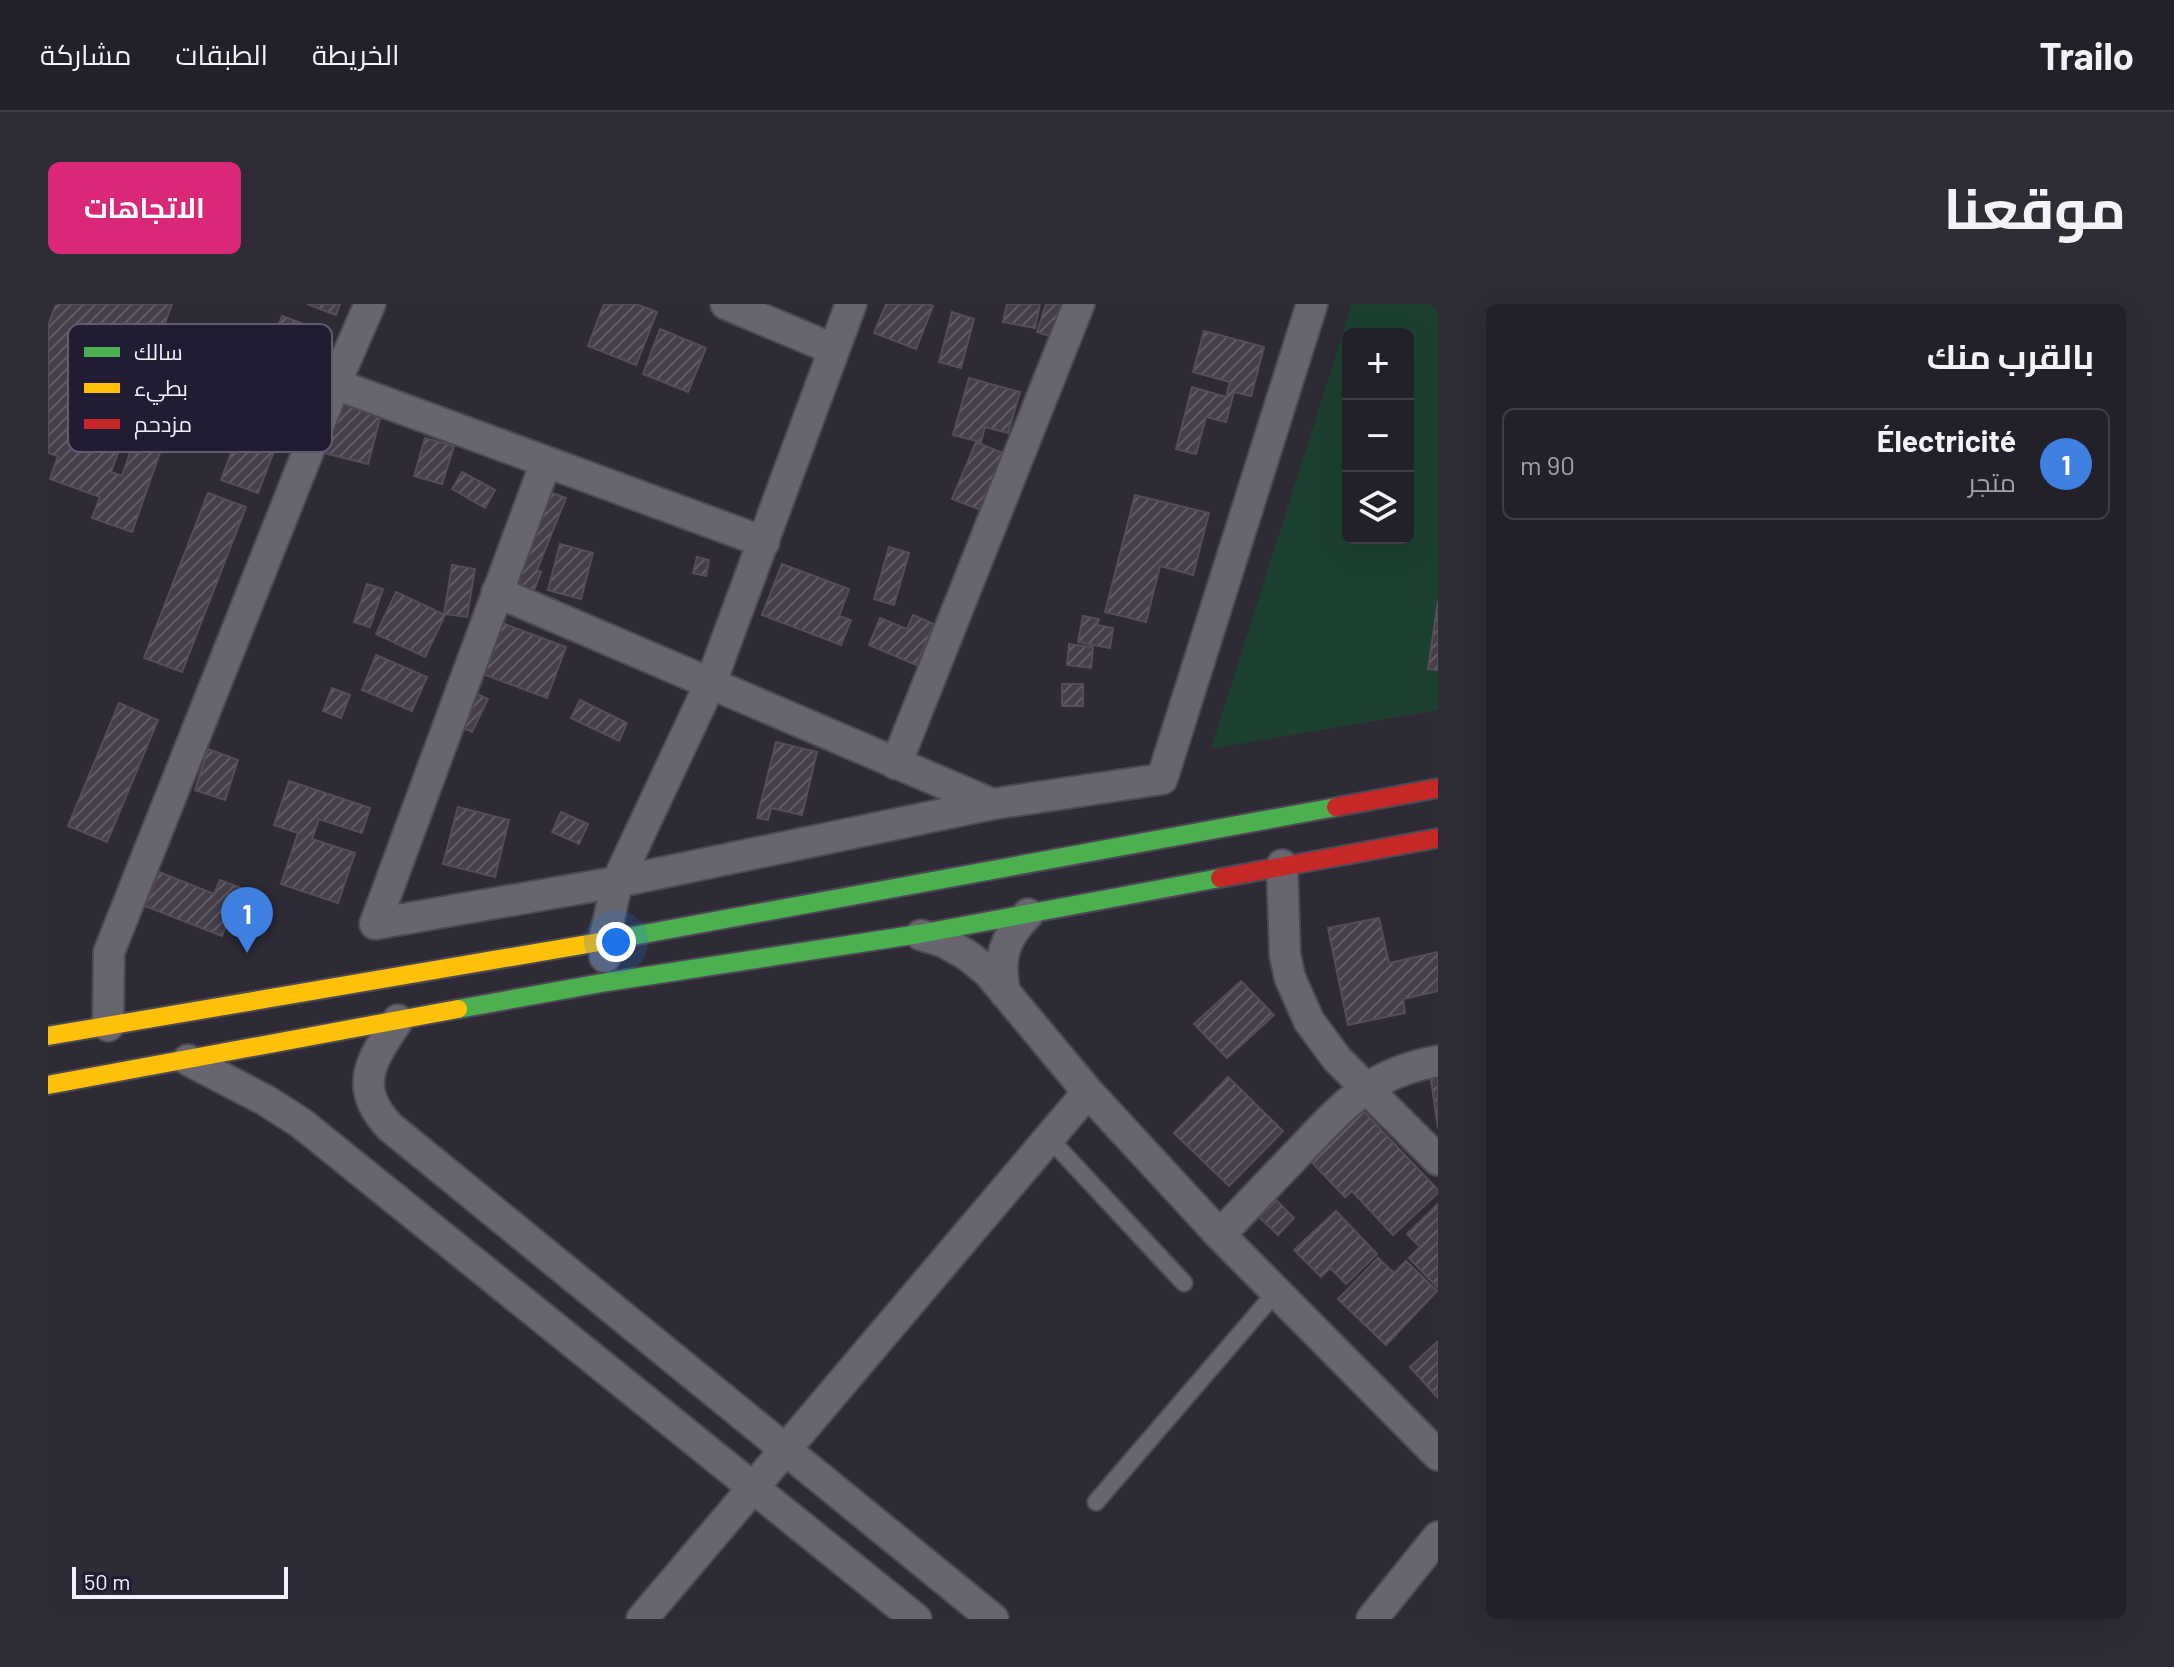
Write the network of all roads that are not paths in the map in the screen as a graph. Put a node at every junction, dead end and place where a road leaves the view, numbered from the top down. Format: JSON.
{"nodes":[{"id":1,"x":370,"y":304,"type":"edge"},
{"id":2,"x":726,"y":304,"type":"edge"},
{"id":3,"x":851,"y":304,"type":"edge"},
{"id":4,"x":1079,"y":304,"type":"edge"},
{"id":5,"x":1312,"y":304,"type":"edge"},
{"id":6,"x":833,"y":349,"type":"junction"},
{"id":7,"x":335,"y":384,"type":"junction"},
{"id":8,"x":332,"y":392,"type":"edge"},
{"id":9,"x":308,"y":452,"type":"edge"},
{"id":10,"x":546,"y":462,"type":"junction"},
{"id":11,"x":764,"y":542,"type":"junction"},
{"id":12,"x":497,"y":592,"type":"junction"},
{"id":13,"x":711,"y":682,"type":"junction"},
{"id":14,"x":896,"y":764,"type":"junction"},
{"id":15,"x":1438,"y":788,"type":"edge"},
{"id":16,"x":992,"y":804,"type":"junction"},
{"id":17,"x":1438,"y":838,"type":"edge"},
{"id":18,"x":1282,"y":865,"type":"junction"},
{"id":19,"x":617,"y":882,"type":"junction"},
{"id":20,"x":1028,"y":914,"type":"junction"},
{"id":21,"x":919,"y":934,"type":"junction"},
{"id":22,"x":604,"y":941,"type":"junction"},
{"id":23,"x":607,"y":982,"type":"junction"},
{"id":24,"x":1005,"y":993,"type":"junction"},
{"id":25,"x":398,"y":1020,"type":"junction"},
{"id":26,"x":108,"y":1026,"type":"junction"},
{"id":27,"x":48,"y":1036,"type":"edge"},
{"id":28,"x":188,"y":1060,"type":"junction"},
{"id":29,"x":1438,"y":1061,"type":"edge"},
{"id":30,"x":48,"y":1085,"type":"edge"},
{"id":31,"x":1367,"y":1087,"type":"junction"},
{"id":32,"x":1088,"y":1092,"type":"junction"},
{"id":33,"x":1049,"y":1138,"type":"junction"},
{"id":34,"x":1438,"y":1160,"type":"edge"},
{"id":35,"x":1220,"y":1235,"type":"junction"},
{"id":36,"x":1184,"y":1283,"type":"dead end"},
{"id":37,"x":1276,"y":1292,"type":"junction"},
{"id":38,"x":785,"y":1450,"type":"junction"},
{"id":39,"x":1438,"y":1455,"type":"edge"},
{"id":40,"x":753,"y":1488,"type":"junction"},
{"id":41,"x":1096,"y":1502,"type":"dead end"},
{"id":42,"x":1438,"y":1537,"type":"edge"},
{"id":43,"x":642,"y":1619,"type":"edge"},
{"id":44,"x":916,"y":1619,"type":"edge"},
{"id":45,"x":993,"y":1619,"type":"edge"},
{"id":46,"x":1372,"y":1619,"type":"edge"}],
"edges":[{"from":1,"to":7,"type":"street"},
{"from":2,"to":6,"type":"street"},
{"from":3,"to":6,"type":"street"},
{"from":4,"to":14,"type":"street"},
{"from":5,"to":16,"type":"street"},
{"from":6,"to":11,"type":"street"},
{"from":7,"to":8,"type":"street"},
{"from":7,"to":10,"type":"street"},
{"from":9,"to":26,"type":"street"},
{"from":10,"to":11,"type":"street"},
{"from":10,"to":12,"type":"street"},
{"from":11,"to":13,"type":"street"},
{"from":12,"to":13,"type":"street"},
{"from":12,"to":19,"type":"street"},
{"from":13,"to":14,"type":"street"},
{"from":13,"to":19,"type":"street"},
{"from":14,"to":16,"type":"street"},
{"from":15,"to":22,"type":"main road"},
{"from":16,"to":19,"type":"street"},
{"from":17,"to":18,"type":"main road"},
{"from":18,"to":20,"type":"main road"},
{"from":18,"to":31,"type":"street"},
{"from":19,"to":22,"type":"street"},
{"from":20,"to":21,"type":"main road"},
{"from":20,"to":24,"type":"street"},
{"from":21,"to":23,"type":"main road"},
{"from":21,"to":24,"type":"street"},
{"from":22,"to":23,"type":"street"},
{"from":22,"to":26,"type":"main road"},
{"from":23,"to":25,"type":"main road"},
{"from":24,"to":32,"type":"street"},
{"from":25,"to":28,"type":"main road"},
{"from":25,"to":38,"type":"street"},
{"from":26,"to":27,"type":"main road"},
{"from":28,"to":30,"type":"main road"},
{"from":28,"to":40,"type":"street"},
{"from":29,"to":31,"type":"street"},
{"from":31,"to":34,"type":"street"},
{"from":31,"to":35,"type":"street"},
{"from":32,"to":33,"type":"street"},
{"from":32,"to":35,"type":"street"},
{"from":33,"to":36,"type":"lane"},
{"from":33,"to":38,"type":"street"},
{"from":35,"to":37,"type":"street"},
{"from":37,"to":39,"type":"street"},
{"from":37,"to":41,"type":"lane"},
{"from":38,"to":40,"type":"street"},
{"from":38,"to":45,"type":"street"},
{"from":40,"to":43,"type":"street"},
{"from":40,"to":44,"type":"street"},
{"from":42,"to":46,"type":"street"}]}
